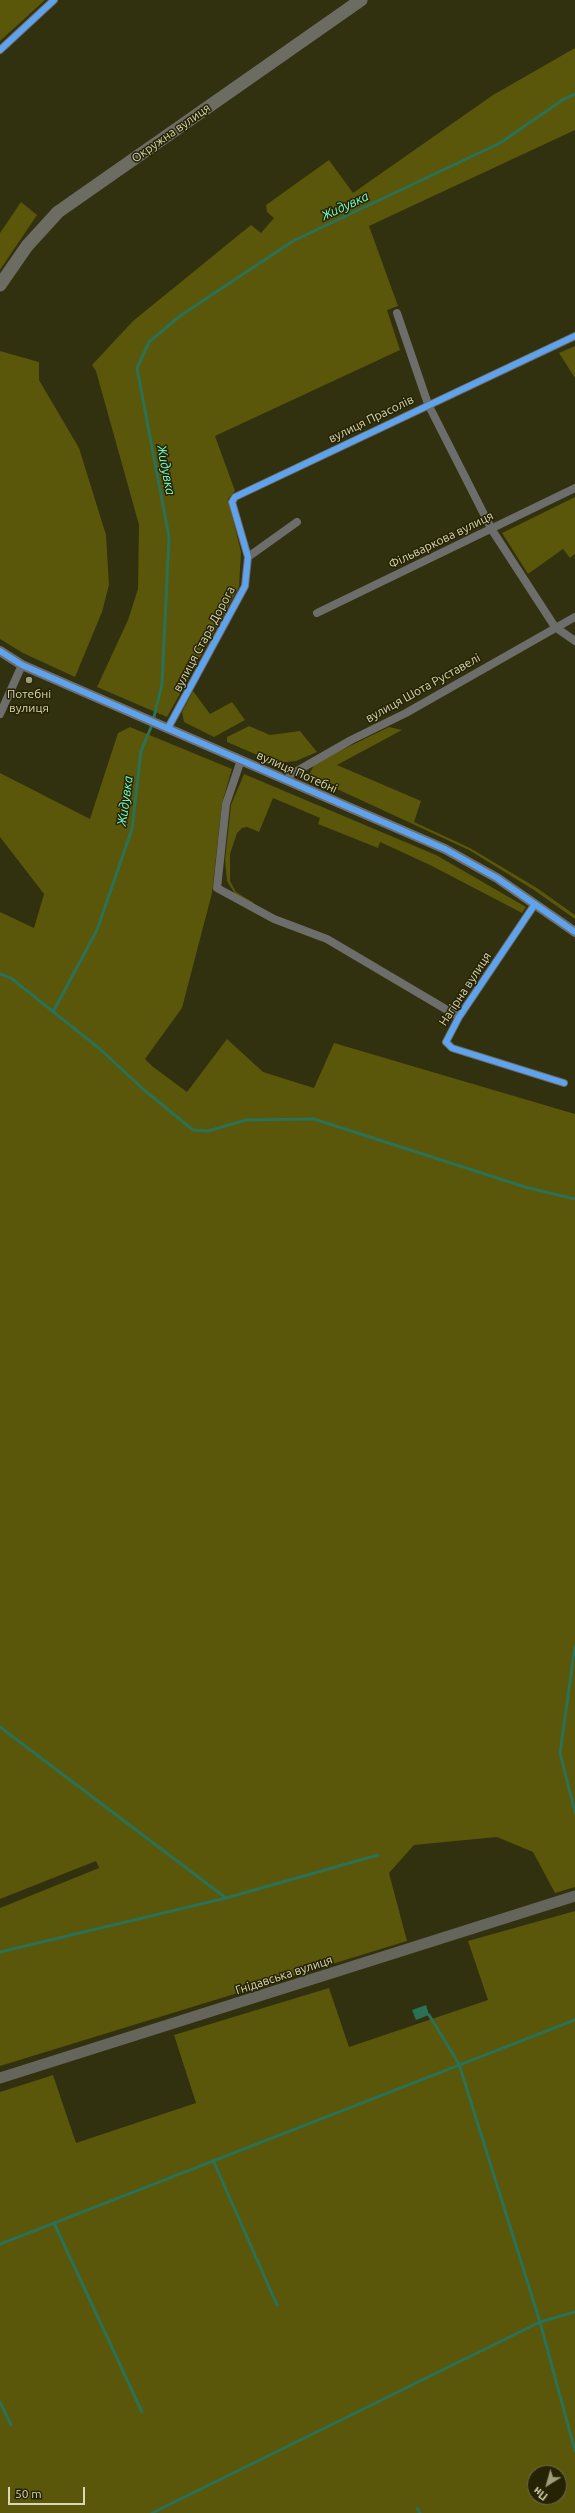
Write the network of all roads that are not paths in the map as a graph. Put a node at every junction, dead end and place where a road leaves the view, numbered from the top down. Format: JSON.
{"nodes":[{"id":1,"x":54,"y":0,"type":"edge"},
{"id":2,"x":361,"y":0,"type":"edge"},
{"id":3,"x":0,"y":50,"type":"edge"},
{"id":4,"x":0,"y":285,"type":"edge"},
{"id":5,"x":397,"y":313,"type":"dead end"},
{"id":6,"x":575,"y":336,"type":"edge"},
{"id":7,"x":428,"y":404,"type":"junction"},
{"id":8,"x":575,"y":488,"type":"edge"},
{"id":9,"x":297,"y":522,"type":"dead end"},
{"id":10,"x":492,"y":530,"type":"junction"},
{"id":11,"x":248,"y":557,"type":"junction"},
{"id":12,"x":317,"y":613,"type":"dead end"},
{"id":13,"x":575,"y":617,"type":"edge"},
{"id":14,"x":555,"y":627,"type":"junction"},
{"id":15,"x":575,"y":642,"type":"edge"},
{"id":16,"x":0,"y":651,"type":"edge"},
{"id":17,"x":22,"y":665,"type":"junction"},
{"id":18,"x":0,"y":714,"type":"edge"},
{"id":19,"x":164,"y":726,"type":"junction"},
{"id":20,"x":241,"y":760,"type":"junction"},
{"id":21,"x":282,"y":779,"type":"junction"},
{"id":22,"x":535,"y":904,"type":"junction"},
{"id":23,"x":575,"y":932,"type":"edge"},
{"id":24,"x":459,"y":1017,"type":"junction"},
{"id":25,"x":564,"y":1083,"type":"dead end"},
{"id":26,"x":575,"y":1896,"type":"edge"},
{"id":27,"x":0,"y":2078,"type":"edge"}],
"edges":[{"from":1,"to":3,"type":"street"},
{"from":2,"to":4,"type":"main road","name":"Окружна вулиця"},
{"from":5,"to":7,"type":"street"},
{"from":6,"to":7,"type":"street","name":"вулиця Прасолів"},
{"from":7,"to":10,"type":"street"},
{"from":7,"to":11,"type":"street","name":"вулиця Прасолів"},
{"from":8,"to":10,"type":"street","name":"Фільваркова вулиця"},
{"from":9,"to":11,"type":"street"},
{"from":10,"to":12,"type":"street","name":"Фільваркова вулиця"},
{"from":10,"to":14,"type":"street"},
{"from":11,"to":19,"type":"street","name":"вулиця Стара Дорога"},
{"from":13,"to":14,"type":"street","name":"вулиця Шота Руставелі"},
{"from":14,"to":15,"type":"street"},
{"from":14,"to":21,"type":"street","name":"вулиця Шота Руставелі"},
{"from":16,"to":17,"type":"street","name":"вулиця Потебні"},
{"from":17,"to":18,"type":"street"},
{"from":17,"to":19,"type":"street","name":"вулиця Потебні"},
{"from":19,"to":20,"type":"street","name":"вулиця Потебні"},
{"from":20,"to":21,"type":"street","name":"вулиця Потебні"},
{"from":20,"to":24,"type":"street","name":"Нагірна вулиця"},
{"from":21,"to":22,"type":"street","name":"вулиця Потебні"},
{"from":22,"to":23,"type":"street","name":"вулиця Потебні"},
{"from":22,"to":24,"type":"street","name":"Нагірна вулиця"},
{"from":24,"to":25,"type":"street","name":"Нагірна вулиця"},
{"from":26,"to":27,"type":"main road","name":"Гнідавська вулиця"}]}
